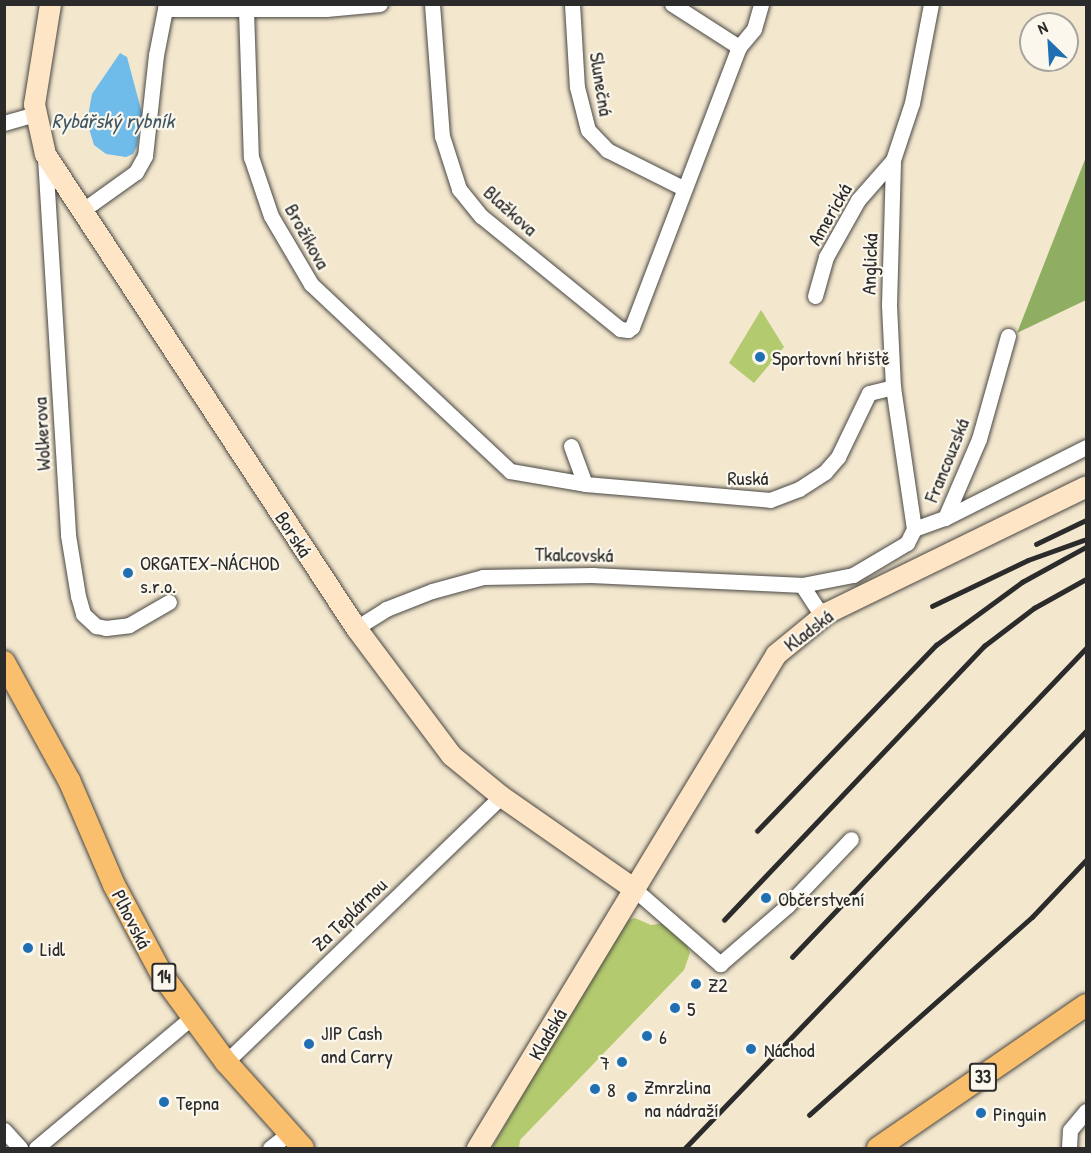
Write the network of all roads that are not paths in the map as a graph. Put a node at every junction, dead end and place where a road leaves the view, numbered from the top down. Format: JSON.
{"nodes":[{"id":1,"x":50,"y":4,"type":"edge"},
{"id":2,"x":380,"y":4,"type":"edge"},
{"id":3,"x":432,"y":4,"type":"edge"},
{"id":4,"x":572,"y":4,"type":"edge"},
{"id":5,"x":672,"y":4,"type":"edge"},
{"id":6,"x":761,"y":4,"type":"edge"},
{"id":7,"x":932,"y":4,"type":"edge"},
{"id":8,"x":166,"y":7,"type":"edge"},
{"id":9,"x":246,"y":10,"type":"junction"},
{"id":10,"x":739,"y":47,"type":"junction"},
{"id":11,"x":35,"y":114,"type":"junction"},
{"id":12,"x":4,"y":123,"type":"edge"},
{"id":13,"x":45,"y":154,"type":"junction"},
{"id":14,"x":893,"y":160,"type":"junction"},
{"id":15,"x":683,"y":188,"type":"junction"},
{"id":16,"x":83,"y":210,"type":"junction"},
{"id":17,"x":815,"y":296,"type":"dead end"},
{"id":18,"x":1008,"y":336,"type":"dead end"},
{"id":19,"x":893,"y":387,"type":"junction"},
{"id":20,"x":457,"y":423,"type":"joint"},
{"id":21,"x":571,"y":446,"type":"dead end"},
{"id":22,"x":1086,"y":447,"type":"edge"},
{"id":23,"x":585,"y":484,"type":"junction"},
{"id":24,"x":1086,"y":486,"type":"edge"},
{"id":25,"x":945,"y":518,"type":"junction"},
{"id":26,"x":914,"y":529,"type":"junction"},
{"id":27,"x":802,"y":585,"type":"junction"},
{"id":28,"x":169,"y":602,"type":"dead end"},
{"id":29,"x":822,"y":616,"type":"junction"},
{"id":30,"x":356,"y":628,"type":"junction"},
{"id":31,"x":4,"y":662,"type":"edge"},
{"id":32,"x":501,"y":796,"type":"junction"},
{"id":33,"x":851,"y":838,"type":"dead end"},
{"id":34,"x":639,"y":891,"type":"junction"},
{"id":35,"x":1086,"y":1005,"type":"edge"},
{"id":36,"x":192,"y":1017,"type":"junction"},
{"id":37,"x":226,"y":1062,"type":"junction"},
{"id":38,"x":1086,"y":1111,"type":"edge"},
{"id":39,"x":4,"y":1130,"type":"edge"},
{"id":40,"x":296,"y":1141,"type":"edge"},
{"id":41,"x":20,"y":1149,"type":"edge"},
{"id":42,"x":36,"y":1149,"type":"edge"},
{"id":43,"x":270,"y":1149,"type":"edge"},
{"id":44,"x":477,"y":1149,"type":"edge"},
{"id":45,"x":878,"y":1149,"type":"edge"},
{"id":46,"x":1069,"y":1149,"type":"edge"}],
"edges":[{"from":1,"to":11,"type":"street"},
{"from":2,"to":9,"type":"street"},
{"from":3,"to":15,"type":"street","name":"Blažkova"},
{"from":4,"to":15,"type":"street","name":"Slunečná"},
{"from":5,"to":10,"type":"street"},
{"from":6,"to":10,"type":"street"},
{"from":7,"to":14,"type":"street","name":"Anglická"},
{"from":8,"to":9,"type":"street"},
{"from":8,"to":16,"type":"street"},
{"from":9,"to":20,"type":"street","name":"Brožíkova"},
{"from":10,"to":15,"type":"street"},
{"from":11,"to":12,"type":"street"},
{"from":11,"to":13,"type":"street","name":"Borská"},
{"from":13,"to":16,"type":"street","name":"Borská"},
{"from":13,"to":28,"type":"street","name":"Wolkerova"},
{"from":14,"to":17,"type":"street","name":"Americká"},
{"from":14,"to":19,"type":"street","name":"Anglická"},
{"from":16,"to":30,"type":"street","name":"Borská"},
{"from":18,"to":25,"type":"street","name":"Francouzská"},
{"from":19,"to":23,"type":"street","name":"Ruská"},
{"from":19,"to":26,"type":"street","name":"Anglická"},
{"from":20,"to":23,"type":"street","name":"Ruská"},
{"from":21,"to":23,"type":"street"},
{"from":22,"to":25,"type":"street","name":"Francouzská"},
{"from":24,"to":29,"type":"street","name":"Kladská"},
{"from":25,"to":26,"type":"street","name":"Tkalcovská"},
{"from":26,"to":27,"type":"street","name":"Tkalcovská"},
{"from":27,"to":29,"type":"street"},
{"from":27,"to":30,"type":"street","name":"Tkalcovská"},
{"from":29,"to":34,"type":"street","name":"Kladská"},
{"from":30,"to":32,"type":"street","name":"Borská"},
{"from":31,"to":36,"type":"main road","name":"Plhovská","number":"14"},
{"from":32,"to":34,"type":"street","name":"Borská"},
{"from":32,"to":37,"type":"street","name":"Za Teplárnou"},
{"from":33,"to":34,"type":"street"},
{"from":34,"to":44,"type":"street","name":"Kladská"},
{"from":35,"to":45,"type":"main road","number":"33"},
{"from":36,"to":37,"type":"main road","name":"Plhovská","number":"14"},
{"from":36,"to":42,"type":"street"},
{"from":37,"to":40,"type":"main road","name":"Plhovská","number":"14"},
{"from":38,"to":46,"type":"street"},
{"from":39,"to":41,"type":"street"},
{"from":40,"to":43,"type":"street"}]}
